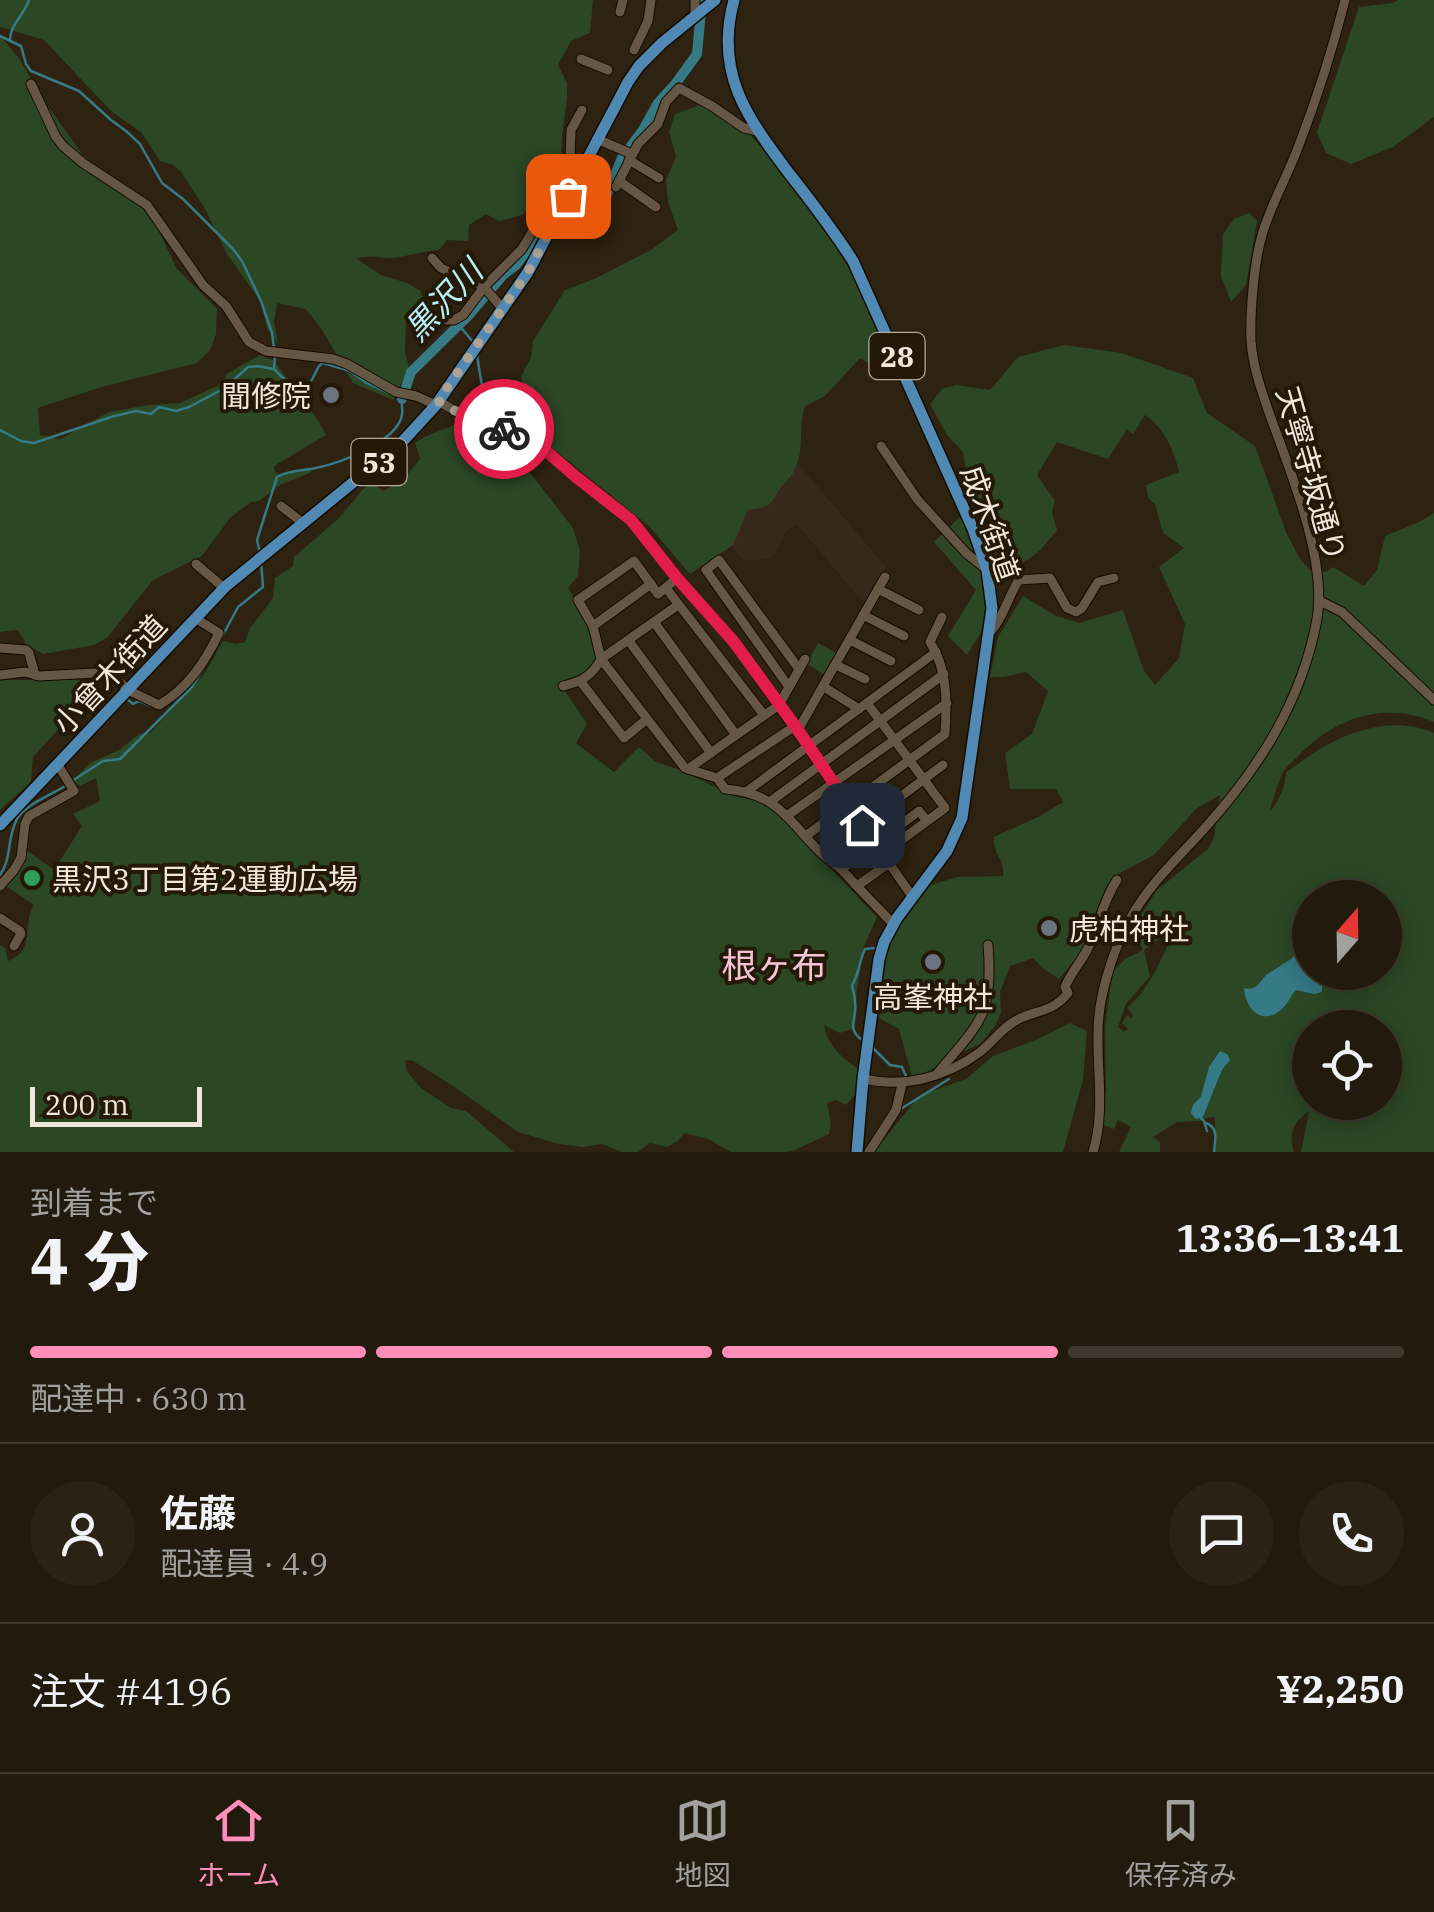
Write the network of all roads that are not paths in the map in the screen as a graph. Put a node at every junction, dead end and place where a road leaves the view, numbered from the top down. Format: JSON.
{"nodes":[{"id":1,"x":623,"y":0,"type":"edge"},
{"id":2,"x":652,"y":0,"type":"edge"},
{"id":3,"x":1345,"y":0,"type":"edge"},
{"id":4,"x":705,"y":5,"type":"edge"},
{"id":5,"x":732,"y":5,"type":"edge"},
{"id":6,"x":620,"y":12,"type":"dead end"},
{"id":7,"x":634,"y":50,"type":"dead end"},
{"id":8,"x":581,"y":58,"type":"dead end"},
{"id":9,"x":608,"y":70,"type":"dead end"},
{"id":10,"x":32,"y":84,"type":"dead end"},
{"id":11,"x":582,"y":110,"type":"dead end"},
{"id":12,"x":757,"y":131,"type":"junction"},
{"id":13,"x":598,"y":139,"type":"junction"},
{"id":14,"x":628,"y":154,"type":"junction"},
{"id":15,"x":659,"y":178,"type":"dead end"},
{"id":16,"x":568,"y":196,"type":"junction"},
{"id":17,"x":656,"y":207,"type":"dead end"},
{"id":18,"x":558,"y":217,"type":"junction"},
{"id":19,"x":432,"y":258,"type":"dead end"},
{"id":20,"x":484,"y":287,"type":"junction"},
{"id":21,"x":502,"y":308,"type":"junction"},
{"id":22,"x":446,"y":320,"type":"dead end"},
{"id":23,"x":437,"y":403,"type":"junction"},
{"id":24,"x":881,"y":446,"type":"dead end"},
{"id":25,"x":281,"y":506,"type":"dead end"},
{"id":26,"x":302,"y":523,"type":"junction"},
{"id":27,"x":196,"y":564,"type":"dead end"},
{"id":28,"x":987,"y":570,"type":"junction"},
{"id":29,"x":885,"y":577,"type":"dead end"},
{"id":30,"x":677,"y":578,"type":"junction"},
{"id":31,"x":1114,"y":578,"type":"dead end"},
{"id":32,"x":650,"y":584,"type":"junction"},
{"id":33,"x":224,"y":588,"type":"junction"},
{"id":34,"x":666,"y":588,"type":"junction"},
{"id":35,"x":878,"y":588,"type":"junction"},
{"id":36,"x":1320,"y":601,"type":"junction"},
{"id":37,"x":678,"y":605,"type":"junction"},
{"id":38,"x":919,"y":610,"type":"dead end"},
{"id":39,"x":863,"y":615,"type":"junction"},
{"id":40,"x":942,"y":617,"type":"dead end"},
{"id":41,"x":196,"y":618,"type":"junction"},
{"id":42,"x":654,"y":622,"type":"junction"},
{"id":43,"x":594,"y":626,"type":"junction"},
{"id":44,"x":991,"y":631,"type":"junction"},
{"id":45,"x":904,"y":636,"type":"dead end"},
{"id":46,"x":850,"y":640,"type":"junction"},
{"id":47,"x":629,"y":641,"type":"junction"},
{"id":48,"x":1,"y":648,"type":"edge"},
{"id":49,"x":936,"y":652,"type":"junction"},
{"id":50,"x":602,"y":659,"type":"junction"},
{"id":51,"x":806,"y":659,"type":"dead end"},
{"id":52,"x":892,"y":661,"type":"dead end"},
{"id":53,"x":836,"y":665,"type":"junction"},
{"id":54,"x":800,"y":669,"type":"junction"},
{"id":55,"x":0,"y":674,"type":"edge"},
{"id":56,"x":944,"y":674,"type":"junction"},
{"id":57,"x":35,"y":675,"type":"junction"},
{"id":58,"x":865,"y":679,"type":"dead end"},
{"id":59,"x":581,"y":682,"type":"junction"},
{"id":60,"x":563,"y":686,"type":"dead end"},
{"id":61,"x":824,"y":686,"type":"junction"},
{"id":62,"x":789,"y":687,"type":"junction"},
{"id":63,"x":125,"y":693,"type":"junction"},
{"id":64,"x":1434,"y":700,"type":"edge"},
{"id":65,"x":947,"y":703,"type":"junction"},
{"id":66,"x":779,"y":705,"type":"junction"},
{"id":67,"x":863,"y":706,"type":"junction"},
{"id":68,"x":764,"y":715,"type":"junction"},
{"id":69,"x":647,"y":720,"type":"junction"},
{"id":70,"x":880,"y":721,"type":"junction"},
{"id":71,"x":797,"y":728,"type":"junction"},
{"id":72,"x":736,"y":735,"type":"junction"},
{"id":73,"x":894,"y":740,"type":"junction"},
{"id":74,"x":808,"y":746,"type":"junction"},
{"id":75,"x":710,"y":753,"type":"junction"},
{"id":76,"x":909,"y":760,"type":"junction"},
{"id":77,"x":58,"y":765,"type":"junction"},
{"id":78,"x":821,"y":765,"type":"junction"},
{"id":79,"x":943,"y":765,"type":"dead end"},
{"id":80,"x":688,"y":769,"type":"junction"},
{"id":81,"x":718,"y":778,"type":"junction"},
{"id":82,"x":924,"y":779,"type":"junction"},
{"id":83,"x":833,"y":783,"type":"junction"},
{"id":84,"x":746,"y":792,"type":"junction"},
{"id":85,"x":771,"y":802,"type":"junction"},
{"id":86,"x":847,"y":804,"type":"junction"},
{"id":87,"x":788,"y":815,"type":"junction"},
{"id":88,"x":0,"y":825,"type":"edge"},
{"id":89,"x":862,"y":825,"type":"junction"},
{"id":90,"x":806,"y":835,"type":"junction"},
{"id":91,"x":879,"y":849,"type":"junction"},
{"id":92,"x":824,"y":854,"type":"junction"},
{"id":93,"x":889,"y":863,"type":"junction"},
{"id":94,"x":842,"y":869,"type":"junction"},
{"id":95,"x":1117,"y":880,"type":"dead end"},
{"id":96,"x":0,"y":886,"type":"edge"},
{"id":97,"x":857,"y":886,"type":"junction"},
{"id":98,"x":912,"y":896,"type":"junction"},
{"id":99,"x":0,"y":918,"type":"edge"},
{"id":100,"x":893,"y":924,"type":"junction"},
{"id":101,"x":1095,"y":928,"type":"junction"},
{"id":102,"x":1120,"y":941,"type":"junction"},
{"id":103,"x":14,"y":946,"type":"dead end"},
{"id":104,"x":988,"y":946,"type":"dead end"},
{"id":105,"x":935,"y":1076,"type":"junction"},
{"id":106,"x":862,"y":1079,"type":"junction"},
{"id":107,"x":902,"y":1084,"type":"junction"},
{"id":108,"x":857,"y":1152,"type":"edge"},
{"id":109,"x":868,"y":1152,"type":"edge"},
{"id":110,"x":1093,"y":1152,"type":"edge"}],
"edges":[{"from":1,"to":6,"type":"street"},
{"from":2,"to":7,"type":"street"},
{"from":3,"to":36,"type":"street","name":"天寧寺坂通り"},
{"from":4,"to":5,"type":"main road"},
{"from":4,"to":13,"type":"main road","name":"小曾木街道","number":"53"},
{"from":5,"to":12,"type":"main road","name":"成木街道","number":"28"},
{"from":8,"to":9,"type":"street"},
{"from":10,"to":23,"type":"street"},
{"from":11,"to":16,"type":"street"},
{"from":12,"to":14,"type":"street"},
{"from":12,"to":28,"type":"main road","name":"成木街道","number":"28"},
{"from":13,"to":14,"type":"street"},
{"from":13,"to":16,"type":"main road","name":"小曾木街道","number":"53"},
{"from":14,"to":15,"type":"street"},
{"from":14,"to":17,"type":"street"},
{"from":16,"to":18,"type":"main road","name":"小曾木街道","number":"53"},
{"from":18,"to":20,"type":"street"},
{"from":18,"to":21,"type":"main road","name":"小曾木街道","number":"53"},
{"from":19,"to":20,"type":"street"},
{"from":20,"to":21,"type":"street"},
{"from":20,"to":22,"type":"street"},
{"from":21,"to":23,"type":"main road","name":"小曾木街道","number":"53"},
{"from":23,"to":26,"type":"main road","name":"小曾木街道","number":"53"},
{"from":23,"to":30,"type":"street"},
{"from":24,"to":28,"type":"street"},
{"from":25,"to":26,"type":"street"},
{"from":26,"to":33,"type":"main road","name":"小曾木街道","number":"53"},
{"from":27,"to":33,"type":"street"},
{"from":28,"to":44,"type":"main road","name":"成木街道","number":"28"},
{"from":29,"to":35,"type":"street"},
{"from":30,"to":34,"type":"street"},
{"from":30,"to":66,"type":"street"},
{"from":31,"to":44,"type":"street"},
{"from":32,"to":34,"type":"street"},
{"from":32,"to":43,"type":"street"},
{"from":32,"to":43,"type":"street"},
{"from":33,"to":41,"type":"main road","name":"小曾木街道","number":"53"},
{"from":34,"to":37,"type":"street"},
{"from":35,"to":38,"type":"street"},
{"from":35,"to":39,"type":"street"},
{"from":36,"to":64,"type":"street"},
{"from":36,"to":102,"type":"street","name":"天寧寺坂通り"},
{"from":37,"to":42,"type":"street"},
{"from":37,"to":68,"type":"street"},
{"from":39,"to":45,"type":"street"},
{"from":39,"to":46,"type":"street"},
{"from":40,"to":49,"type":"street"},
{"from":41,"to":63,"type":"main road","name":"小曾木街道","number":"53"},
{"from":41,"to":63,"type":"street"},
{"from":42,"to":47,"type":"street"},
{"from":42,"to":72,"type":"street"},
{"from":43,"to":50,"type":"street"},
{"from":44,"to":98,"type":"main road","name":"成木街道","number":"28"},
{"from":46,"to":52,"type":"street"},
{"from":46,"to":53,"type":"street"},
{"from":47,"to":50,"type":"street"},
{"from":47,"to":75,"type":"street"},
{"from":48,"to":57,"type":"street"},
{"from":49,"to":56,"type":"street"},
{"from":49,"to":67,"type":"street"},
{"from":50,"to":59,"type":"street"},
{"from":50,"to":69,"type":"street"},
{"from":51,"to":54,"type":"street"},
{"from":53,"to":58,"type":"street"},
{"from":53,"to":61,"type":"street"},
{"from":54,"to":62,"type":"street"},
{"from":54,"to":62,"type":"street"},
{"from":55,"to":57,"type":"street"},
{"from":56,"to":65,"type":"street"},
{"from":56,"to":70,"type":"street"},
{"from":57,"to":63,"type":"street"},
{"from":59,"to":60,"type":"street"},
{"from":59,"to":69,"type":"street"},
{"from":61,"to":67,"type":"street"},
{"from":61,"to":71,"type":"street"},
{"from":62,"to":66,"type":"street"},
{"from":63,"to":77,"type":"main road","name":"小曾木街道","number":"53"},
{"from":65,"to":73,"type":"street"},
{"from":65,"to":76,"type":"street"},
{"from":66,"to":68,"type":"street"},
{"from":66,"to":71,"type":"street"},
{"from":67,"to":70,"type":"street"},
{"from":67,"to":74,"type":"street"},
{"from":68,"to":72,"type":"street"},
{"from":69,"to":80,"type":"street"},
{"from":70,"to":73,"type":"street"},
{"from":70,"to":78,"type":"street"},
{"from":71,"to":74,"type":"street"},
{"from":71,"to":81,"type":"street"},
{"from":72,"to":75,"type":"street"},
{"from":73,"to":76,"type":"street"},
{"from":73,"to":83,"type":"street"},
{"from":74,"to":78,"type":"street"},
{"from":74,"to":84,"type":"street"},
{"from":75,"to":80,"type":"street"},
{"from":76,"to":82,"type":"street"},
{"from":76,"to":86,"type":"street"},
{"from":77,"to":88,"type":"main road","name":"小曾木街道","number":"53"},
{"from":77,"to":96,"type":"street"},
{"from":78,"to":83,"type":"street"},
{"from":78,"to":85,"type":"street"},
{"from":79,"to":82,"type":"street"},
{"from":80,"to":81,"type":"street"},
{"from":81,"to":84,"type":"street"},
{"from":82,"to":89,"type":"street"},
{"from":82,"to":91,"type":"street"},
{"from":83,"to":86,"type":"street"},
{"from":83,"to":87,"type":"street"},
{"from":84,"to":85,"type":"street"},
{"from":85,"to":87,"type":"street"},
{"from":86,"to":89,"type":"street"},
{"from":86,"to":90,"type":"street"},
{"from":87,"to":90,"type":"street"},
{"from":89,"to":91,"type":"street"},
{"from":89,"to":92,"type":"street"},
{"from":90,"to":92,"type":"street"},
{"from":91,"to":93,"type":"street"},
{"from":91,"to":94,"type":"street"},
{"from":92,"to":94,"type":"street"},
{"from":93,"to":97,"type":"street"},
{"from":93,"to":98,"type":"street"},
{"from":94,"to":97,"type":"street"},
{"from":95,"to":101,"type":"street"},
{"from":97,"to":100,"type":"street"},
{"from":98,"to":100,"type":"main road","name":"成木街道","number":"28"},
{"from":99,"to":103,"type":"street"},
{"from":100,"to":106,"type":"main road","name":"成木街道","number":"28"},
{"from":101,"to":102,"type":"street"},
{"from":101,"to":105,"type":"street"},
{"from":102,"to":110,"type":"street","name":"天寧寺坂通り"},
{"from":104,"to":105,"type":"street"},
{"from":105,"to":107,"type":"street"},
{"from":106,"to":107,"type":"street"},
{"from":106,"to":108,"type":"main road","name":"成木街道","number":"28"},
{"from":107,"to":109,"type":"street"}]}
